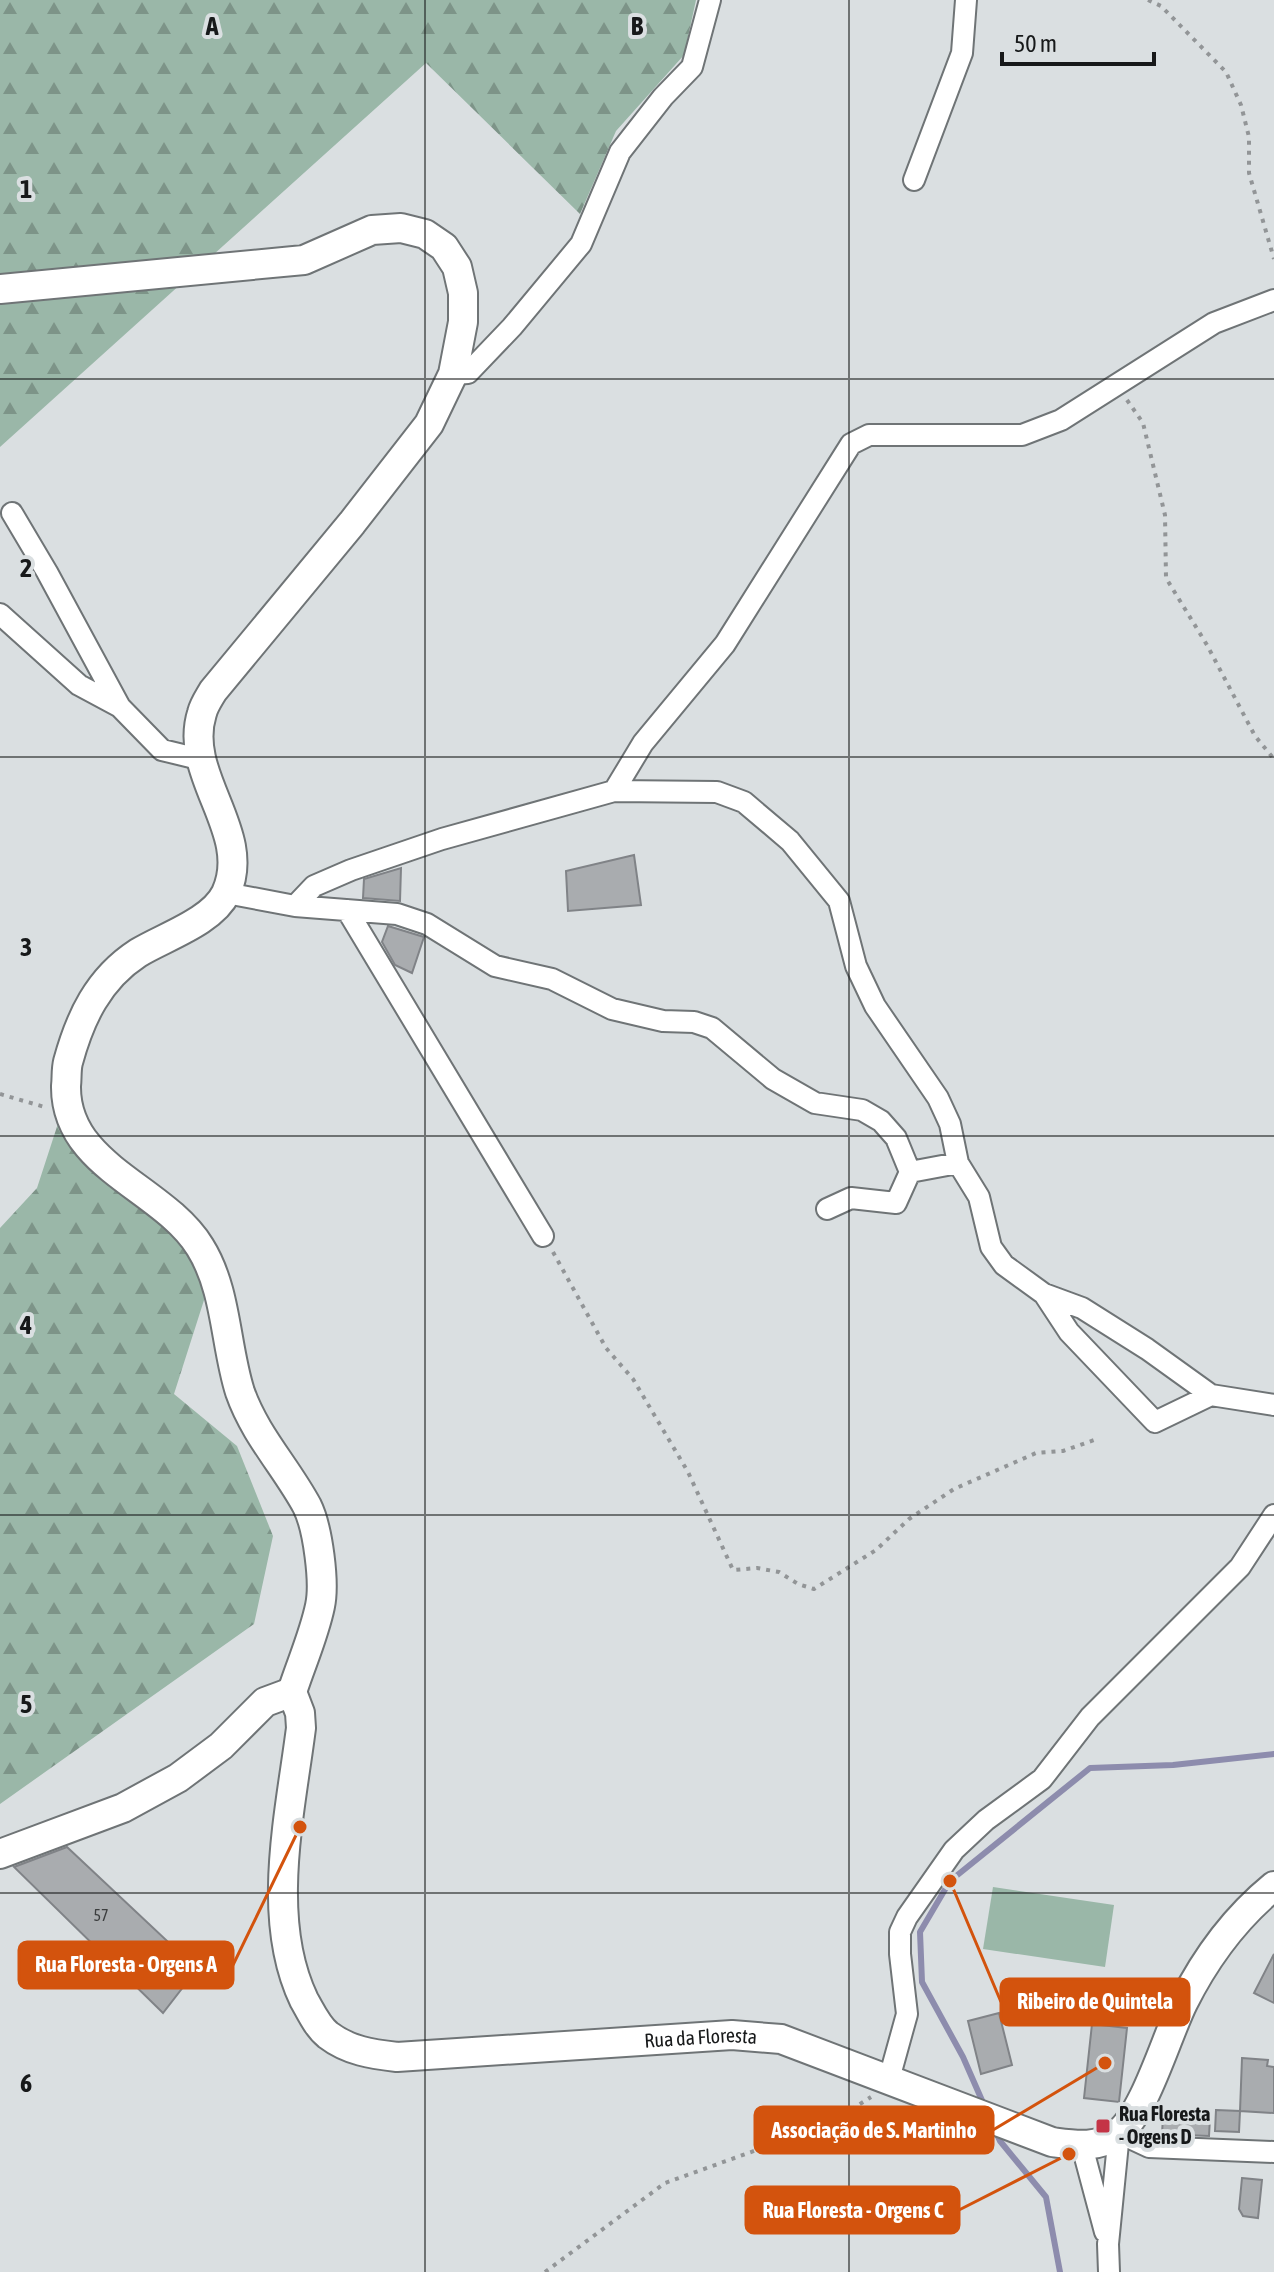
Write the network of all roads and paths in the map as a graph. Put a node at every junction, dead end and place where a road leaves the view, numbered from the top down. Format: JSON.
{"nodes":[{"id":1,"x":710,"y":0,"type":"edge"},
{"id":2,"x":966,"y":0,"type":"edge"},
{"id":3,"x":1148,"y":0,"type":"edge"},
{"id":4,"x":914,"y":180,"type":"dead end"},
{"id":5,"x":1274,"y":259,"type":"edge"},
{"id":6,"x":0,"y":289,"type":"edge"},
{"id":7,"x":1274,"y":300,"type":"edge"},
{"id":8,"x":453,"y":374,"type":"junction"},
{"id":9,"x":1117,"y":384,"type":"junction"},
{"id":10,"x":12,"y":513,"type":"dead end"},
{"id":11,"x":0,"y":614,"type":"edge"},
{"id":12,"x":120,"y":707,"type":"junction"},
{"id":13,"x":199,"y":759,"type":"junction"},
{"id":14,"x":1274,"y":759,"type":"edge"},
{"id":15,"x":614,"y":791,"type":"junction"},
{"id":16,"x":226,"y":893,"type":"junction"},
{"id":17,"x":295,"y":906,"type":"junction"},
{"id":18,"x":347,"y":910,"type":"junction"},
{"id":19,"x":0,"y":1094,"type":"edge"},
{"id":20,"x":68,"y":1113,"type":"junction"},
{"id":21,"x":958,"y":1163,"type":"junction"},
{"id":22,"x":910,"y":1172,"type":"junction"},
{"id":23,"x":827,"y":1209,"type":"dead end"},
{"id":24,"x":543,"y":1236,"type":"joint"},
{"id":25,"x":1044,"y":1294,"type":"junction"},
{"id":26,"x":1211,"y":1395,"type":"junction"},
{"id":27,"x":1274,"y":1405,"type":"edge"},
{"id":28,"x":1097,"y":1439,"type":"dead end"},
{"id":29,"x":1274,"y":1515,"type":"edge"},
{"id":30,"x":292,"y":1692,"type":"junction"},
{"id":31,"x":0,"y":1854,"type":"edge"},
{"id":32,"x":1274,"y":1886,"type":"edge"},
{"id":33,"x":889,"y":2079,"type":"junction"},
{"id":34,"x":1119,"y":2133,"type":"junction"},
{"id":35,"x":1082,"y":2146,"type":"junction"},
{"id":36,"x":1274,"y":2152,"type":"edge"},
{"id":37,"x":1108,"y":2244,"type":"junction"},
{"id":38,"x":545,"y":2272,"type":"edge"},
{"id":39,"x":1109,"y":2272,"type":"edge"}],
"edges":[{"from":1,"to":8,"type":"street"},
{"from":2,"to":4,"type":"street"},
{"from":3,"to":5,"type":"path"},
{"from":6,"to":8,"type":"street"},
{"from":7,"to":9,"type":"street"},
{"from":8,"to":13,"type":"street"},
{"from":9,"to":14,"type":"path"},
{"from":9,"to":15,"type":"street"},
{"from":10,"to":12,"type":"street"},
{"from":11,"to":12,"type":"street"},
{"from":12,"to":13,"type":"street"},
{"from":13,"to":16,"type":"street"},
{"from":15,"to":17,"type":"street"},
{"from":15,"to":21,"type":"street"},
{"from":16,"to":17,"type":"street"},
{"from":16,"to":20,"type":"street"},
{"from":17,"to":18,"type":"street"},
{"from":18,"to":22,"type":"street"},
{"from":18,"to":24,"type":"street"},
{"from":19,"to":20,"type":"path"},
{"from":20,"to":30,"type":"street"},
{"from":21,"to":22,"type":"street"},
{"from":21,"to":25,"type":"street"},
{"from":22,"to":23,"type":"street"},
{"from":24,"to":28,"type":"path"},
{"from":25,"to":26,"type":"street"},
{"from":25,"to":26,"type":"street"},
{"from":26,"to":27,"type":"street"},
{"from":29,"to":33,"type":"street"},
{"from":30,"to":31,"type":"street"},
{"from":30,"to":33,"type":"street","name":"Rua da Floresta"},
{"from":32,"to":34,"type":"street"},
{"from":33,"to":35,"type":"street","name":"Rua da Floresta"},
{"from":33,"to":38,"type":"path"},
{"from":34,"to":35,"type":"street"},
{"from":34,"to":36,"type":"street"},
{"from":34,"to":37,"type":"street"},
{"from":35,"to":37,"type":"street"},
{"from":37,"to":39,"type":"street"}]}
